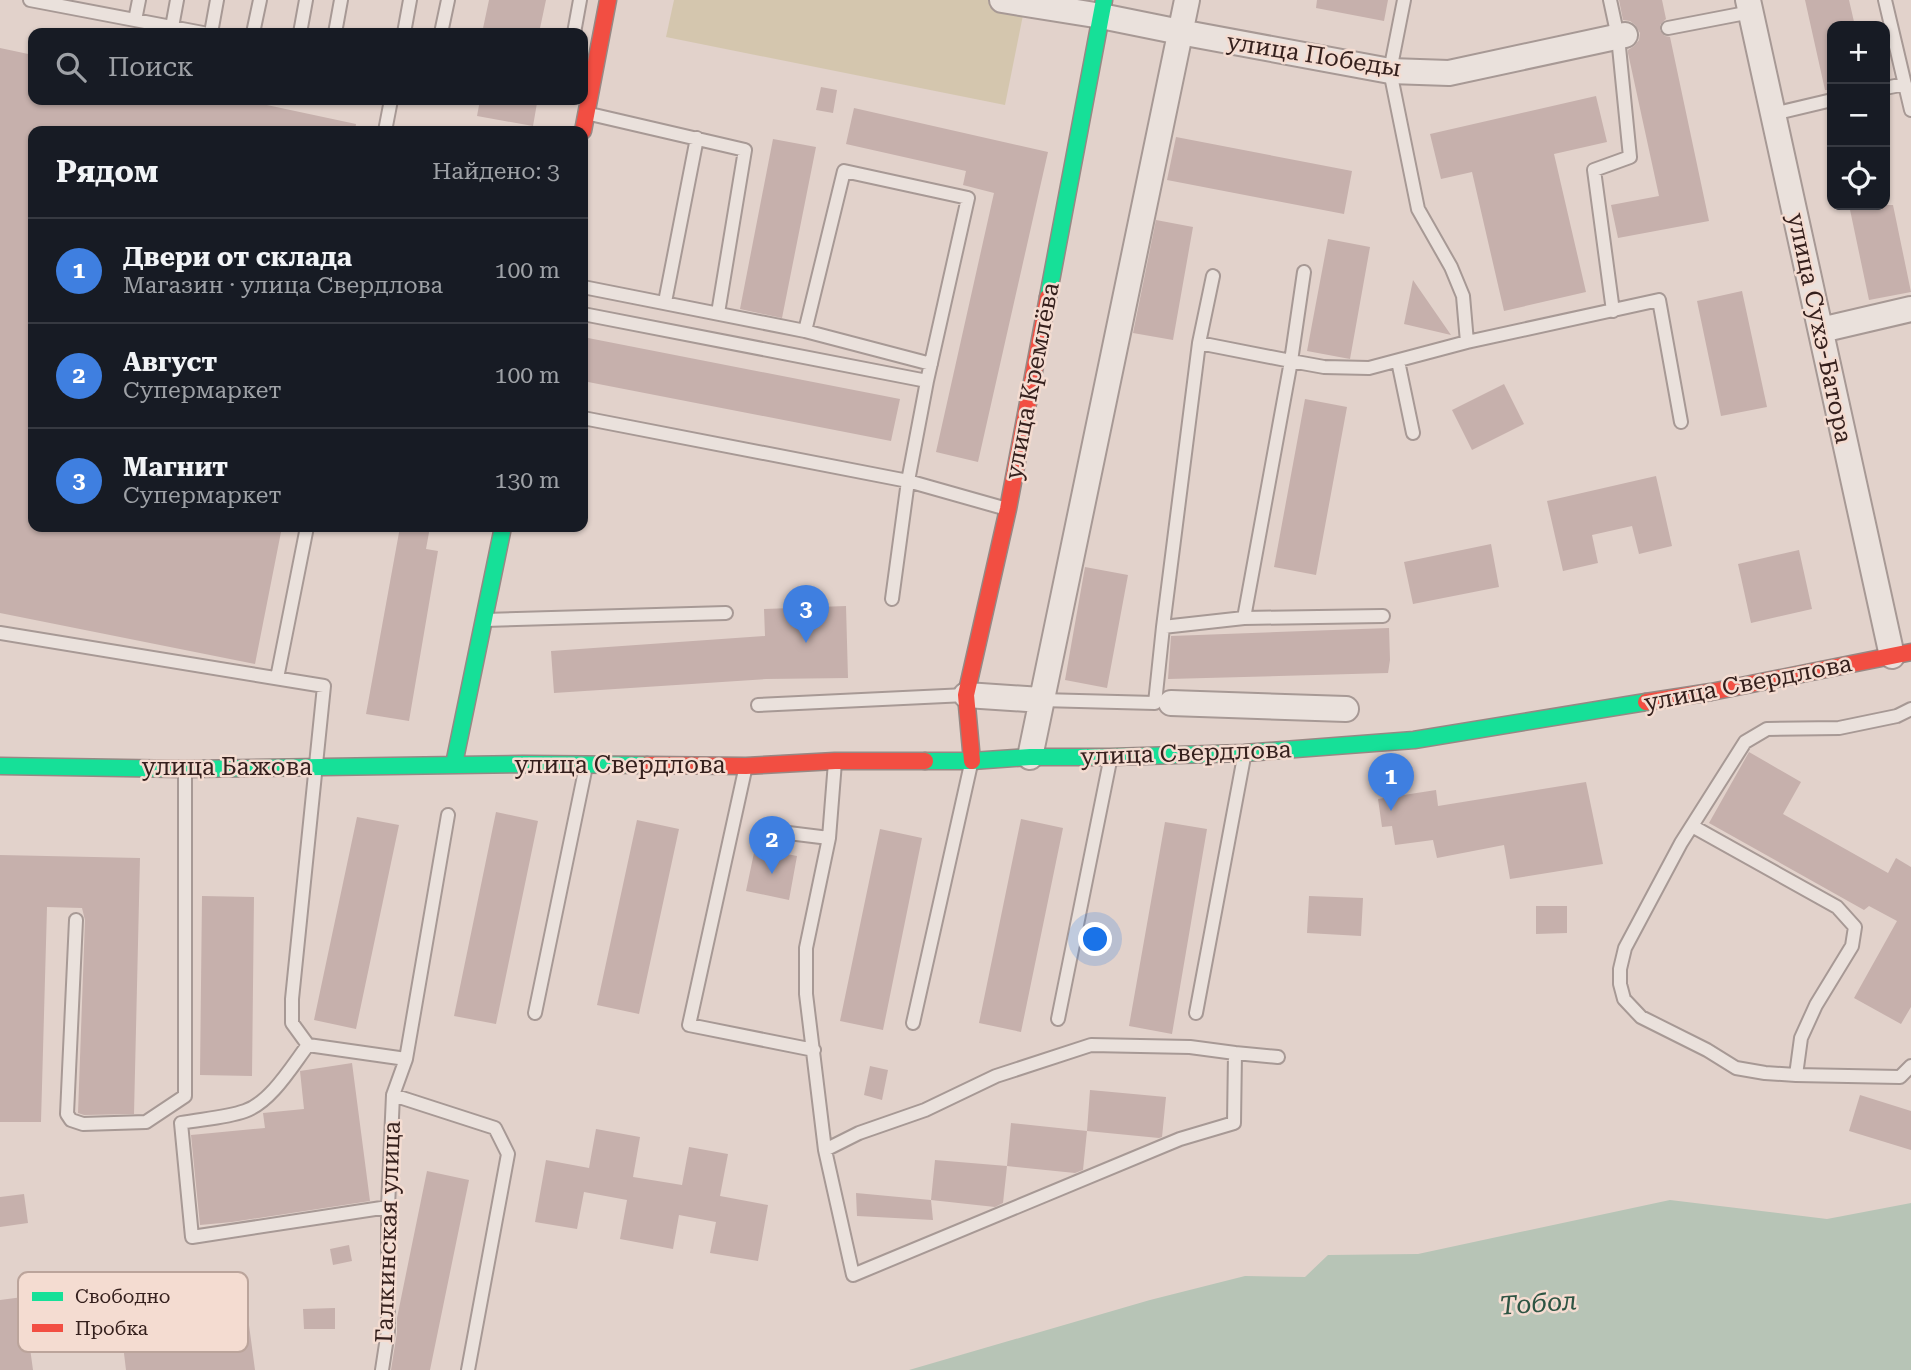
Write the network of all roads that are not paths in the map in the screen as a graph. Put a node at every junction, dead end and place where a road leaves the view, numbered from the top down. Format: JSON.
{"nodes":[{"id":1,"x":30,"y":0,"type":"edge"},
{"id":2,"x":107,"y":0,"type":"edge"},
{"id":3,"x":139,"y":0,"type":"edge"},
{"id":4,"x":177,"y":0,"type":"edge"},
{"id":5,"x":217,"y":0,"type":"edge"},
{"id":6,"x":260,"y":0,"type":"edge"},
{"id":7,"x":306,"y":0,"type":"edge"},
{"id":8,"x":341,"y":0,"type":"edge"},
{"id":9,"x":410,"y":0,"type":"edge"},
{"id":10,"x":448,"y":0,"type":"edge"},
{"id":11,"x":580,"y":0,"type":"edge"},
{"id":12,"x":608,"y":0,"type":"edge"},
{"id":13,"x":1187,"y":0,"type":"edge"},
{"id":14,"x":1404,"y":0,"type":"edge"},
{"id":15,"x":1610,"y":0,"type":"edge"},
{"id":16,"x":1885,"y":0,"type":"edge"},
{"id":17,"x":1009,"y":1,"type":"edge"},
{"id":18,"x":66,"y":3,"type":"edge"},
{"id":19,"x":1750,"y":6,"type":"edge"},
{"id":20,"x":1102,"y":8,"type":"edge"},
{"id":21,"x":104,"y":14,"type":"junction"},
{"id":22,"x":135,"y":20,"type":"junction"},
{"id":23,"x":172,"y":27,"type":"junction"},
{"id":24,"x":177,"y":28,"type":"edge"},
{"id":25,"x":212,"y":28,"type":"edge"},
{"id":26,"x":254,"y":28,"type":"edge"},
{"id":27,"x":301,"y":28,"type":"edge"},
{"id":28,"x":336,"y":28,"type":"edge"},
{"id":29,"x":405,"y":28,"type":"edge"},
{"id":30,"x":442,"y":28,"type":"edge"},
{"id":31,"x":575,"y":28,"type":"edge"},
{"id":32,"x":1668,"y":28,"type":"dead end"},
{"id":33,"x":1180,"y":33,"type":"junction"},
{"id":34,"x":1621,"y":36,"type":"junction"},
{"id":35,"x":1390,"y":71,"type":"junction"},
{"id":36,"x":588,"y":76,"type":"edge"},
{"id":37,"x":1905,"y":84,"type":"junction"},
{"id":38,"x":1890,"y":88,"type":"edge"},
{"id":39,"x":1827,"y":101,"type":"edge"},
{"id":40,"x":390,"y":105,"type":"edge"},
{"id":41,"x":586,"y":105,"type":"edge"},
{"id":42,"x":1911,"y":110,"type":"edge"},
{"id":43,"x":586,"y":113,"type":"junction"},
{"id":44,"x":1773,"y":114,"type":"junction"},
{"id":45,"x":385,"y":126,"type":"edge"},
{"id":46,"x":584,"y":126,"type":"edge"},
{"id":47,"x":697,"y":138,"type":"junction"},
{"id":48,"x":1304,"y":272,"type":"dead end"},
{"id":49,"x":1213,"y":276,"type":"dead end"},
{"id":50,"x":588,"y":288,"type":"edge"},
{"id":51,"x":665,"y":303,"type":"junction"},
{"id":52,"x":1911,"y":309,"type":"edge"},
{"id":53,"x":1613,"y":311,"type":"junction"},
{"id":54,"x":718,"y":313,"type":"junction"},
{"id":55,"x":588,"y":315,"type":"edge"},
{"id":56,"x":1821,"y":330,"type":"junction"},
{"id":57,"x":805,"y":331,"type":"junction"},
{"id":58,"x":1467,"y":342,"type":"junction"},
{"id":59,"x":1199,"y":343,"type":"junction"},
{"id":60,"x":1291,"y":361,"type":"junction"},
{"id":61,"x":1398,"y":361,"type":"junction"},
{"id":62,"x":931,"y":364,"type":"junction"},
{"id":63,"x":928,"y":381,"type":"junction"},
{"id":64,"x":588,"y":419,"type":"edge"},
{"id":65,"x":1681,"y":422,"type":"dead end"},
{"id":66,"x":1413,"y":433,"type":"dead end"},
{"id":67,"x":908,"y":481,"type":"junction"},
{"id":68,"x":1008,"y":509,"type":"junction"},
{"id":69,"x":306,"y":532,"type":"edge"},
{"id":70,"x":502,"y":532,"type":"edge"},
{"id":71,"x":892,"y":599,"type":"dead end"},
{"id":72,"x":726,"y":613,"type":"dead end"},
{"id":73,"x":1383,"y":616,"type":"dead end"},
{"id":74,"x":1244,"y":618,"type":"junction"},
{"id":75,"x":485,"y":620,"type":"junction"},
{"id":76,"x":1163,"y":627,"type":"junction"},
{"id":77,"x":0,"y":633,"type":"edge"},
{"id":78,"x":1902,"y":654,"type":"edge"},
{"id":79,"x":277,"y":678,"type":"junction"},
{"id":80,"x":966,"y":695,"type":"junction"},
{"id":81,"x":1041,"y":700,"type":"junction"},
{"id":82,"x":1163,"y":703,"type":"junction"},
{"id":83,"x":758,"y":705,"type":"dead end"},
{"id":84,"x":1346,"y":709,"type":"dead end"},
{"id":85,"x":1911,"y":709,"type":"edge"},
{"id":86,"x":1244,"y":753,"type":"junction"},
{"id":87,"x":1030,"y":757,"type":"junction"},
{"id":88,"x":1110,"y":757,"type":"junction"},
{"id":89,"x":835,"y":761,"type":"junction"},
{"id":90,"x":972,"y":761,"type":"junction"},
{"id":91,"x":454,"y":764,"type":"junction"},
{"id":92,"x":586,"y":765,"type":"junction"},
{"id":93,"x":0,"y":766,"type":"edge"},
{"id":94,"x":746,"y":766,"type":"junction"},
{"id":95,"x":316,"y":767,"type":"junction"},
{"id":96,"x":185,"y":769,"type":"junction"},
{"id":97,"x":448,"y":815,"type":"dead end"},
{"id":98,"x":1692,"y":826,"type":"junction"},
{"id":99,"x":764,"y":830,"type":"dead end"},
{"id":100,"x":829,"y":838,"type":"junction"},
{"id":101,"x":76,"y":920,"type":"dead end"},
{"id":102,"x":535,"y":1013,"type":"dead end"},
{"id":103,"x":1196,"y":1013,"type":"dead end"},
{"id":104,"x":1058,"y":1019,"type":"dead end"},
{"id":105,"x":913,"y":1023,"type":"dead end"},
{"id":106,"x":308,"y":1045,"type":"junction"},
{"id":107,"x":814,"y":1050,"type":"junction"},
{"id":108,"x":1235,"y":1053,"type":"junction"},
{"id":109,"x":1278,"y":1057,"type":"dead end"},
{"id":110,"x":406,"y":1059,"type":"junction"},
{"id":111,"x":1911,"y":1066,"type":"edge"},
{"id":112,"x":1797,"y":1075,"type":"junction"},
{"id":113,"x":393,"y":1095,"type":"junction"},
{"id":114,"x":825,"y":1150,"type":"junction"},
{"id":115,"x":388,"y":1207,"type":"junction"},
{"id":116,"x":382,"y":1370,"type":"edge"},
{"id":117,"x":468,"y":1370,"type":"edge"}],
"edges":[{"from":1,"to":18,"type":"lane"},
{"from":2,"to":21,"type":"lane"},
{"from":3,"to":22,"type":"lane"},
{"from":4,"to":23,"type":"lane"},
{"from":5,"to":25,"type":"lane"},
{"from":6,"to":26,"type":"lane"},
{"from":7,"to":27,"type":"lane"},
{"from":8,"to":28,"type":"lane"},
{"from":9,"to":29,"type":"lane"},
{"from":10,"to":30,"type":"lane"},
{"from":11,"to":31,"type":"lane"},
{"from":12,"to":36,"type":"main road"},
{"from":13,"to":33,"type":"street"},
{"from":14,"to":35,"type":"lane"},
{"from":15,"to":34,"type":"lane"},
{"from":16,"to":37,"type":"lane"},
{"from":17,"to":20,"type":"street","name":"улица Победы"},
{"from":18,"to":21,"type":"lane"},
{"from":19,"to":32,"type":"lane"},
{"from":19,"to":44,"type":"street","name":"улица Сухэ-Батора"},
{"from":20,"to":33,"type":"street","name":"улица Победы"},
{"from":20,"to":68,"type":"main road","name":"улица Кремлёва"},
{"from":21,"to":22,"type":"lane"},
{"from":22,"to":23,"type":"lane"},
{"from":23,"to":24,"type":"lane"},
{"from":33,"to":35,"type":"street","name":"улица Победы"},
{"from":33,"to":81,"type":"street"},
{"from":34,"to":35,"type":"street","name":"улица Победы"},
{"from":34,"to":53,"type":"lane"},
{"from":35,"to":58,"type":"lane"},
{"from":37,"to":38,"type":"lane"},
{"from":37,"to":42,"type":"lane"},
{"from":39,"to":44,"type":"lane"},
{"from":40,"to":45,"type":"lane"},
{"from":41,"to":43,"type":"main road"},
{"from":43,"to":46,"type":"main road"},
{"from":43,"to":47,"type":"lane"},
{"from":44,"to":56,"type":"street","name":"улица Сухэ-Батора"},
{"from":47,"to":51,"type":"lane"},
{"from":47,"to":54,"type":"lane"},
{"from":48,"to":60,"type":"lane"},
{"from":49,"to":59,"type":"lane"},
{"from":50,"to":51,"type":"lane"},
{"from":51,"to":54,"type":"lane"},
{"from":52,"to":56,"type":"street"},
{"from":53,"to":58,"type":"lane"},
{"from":53,"to":65,"type":"lane"},
{"from":54,"to":57,"type":"lane"},
{"from":55,"to":63,"type":"lane"},
{"from":56,"to":78,"type":"street","name":"улица Сухэ-Батора"},
{"from":57,"to":62,"type":"lane"},
{"from":57,"to":62,"type":"lane"},
{"from":58,"to":61,"type":"lane"},
{"from":59,"to":60,"type":"lane"},
{"from":59,"to":76,"type":"lane"},
{"from":60,"to":61,"type":"lane"},
{"from":60,"to":74,"type":"lane"},
{"from":61,"to":66,"type":"lane"},
{"from":62,"to":63,"type":"lane"},
{"from":63,"to":67,"type":"lane"},
{"from":64,"to":67,"type":"lane"},
{"from":67,"to":68,"type":"lane"},
{"from":67,"to":71,"type":"lane"},
{"from":68,"to":80,"type":"main road","name":"улица Кремлёва"},
{"from":69,"to":79,"type":"lane"},
{"from":70,"to":75,"type":"main road"},
{"from":72,"to":75,"type":"lane"},
{"from":73,"to":74,"type":"lane"},
{"from":74,"to":76,"type":"lane"},
{"from":75,"to":91,"type":"main road"},
{"from":76,"to":82,"type":"lane"},
{"from":77,"to":79,"type":"lane"},
{"from":78,"to":86,"type":"main road","name":"улица Свердлова"},
{"from":79,"to":95,"type":"lane"},
{"from":80,"to":81,"type":"street"},
{"from":80,"to":83,"type":"lane"},
{"from":80,"to":90,"type":"main road","name":"улица Кремлёва"},
{"from":81,"to":82,"type":"lane"},
{"from":81,"to":87,"type":"street"},
{"from":82,"to":84,"type":"street"},
{"from":85,"to":98,"type":"lane"},
{"from":86,"to":88,"type":"main road","name":"улица Свердлова"},
{"from":86,"to":103,"type":"lane"},
{"from":87,"to":88,"type":"main road","name":"улица Свердлова"},
{"from":87,"to":90,"type":"main road","name":"улица Свердлова"},
{"from":88,"to":104,"type":"lane"},
{"from":89,"to":90,"type":"main road","name":"улица Свердлова"},
{"from":89,"to":94,"type":"main road","name":"улица Свердлова"},
{"from":89,"to":100,"type":"lane"},
{"from":90,"to":105,"type":"lane"},
{"from":91,"to":92,"type":"main road","name":"улица Свердлова"},
{"from":91,"to":95,"type":"main road","name":"улица Бажова"},
{"from":92,"to":94,"type":"main road","name":"улица Свердлова"},
{"from":92,"to":102,"type":"lane"},
{"from":93,"to":96,"type":"main road","name":"улица Бажова"},
{"from":94,"to":107,"type":"lane"},
{"from":95,"to":96,"type":"main road","name":"улица Бажова"},
{"from":95,"to":106,"type":"lane"},
{"from":96,"to":101,"type":"lane"},
{"from":97,"to":110,"type":"lane","name":"Галкинская улица"},
{"from":98,"to":112,"type":"lane"},
{"from":98,"to":112,"type":"lane"},
{"from":99,"to":100,"type":"lane"},
{"from":100,"to":107,"type":"lane"},
{"from":106,"to":110,"type":"lane"},
{"from":106,"to":115,"type":"lane"},
{"from":107,"to":114,"type":"lane"},
{"from":108,"to":109,"type":"lane"},
{"from":108,"to":114,"type":"lane"},
{"from":108,"to":114,"type":"lane"},
{"from":110,"to":113,"type":"lane","name":"Галкинская улица"},
{"from":111,"to":112,"type":"lane"},
{"from":113,"to":115,"type":"lane","name":"Галкинская улица"},
{"from":113,"to":117,"type":"lane"},
{"from":115,"to":116,"type":"lane","name":"Галкинская улица"}]}
